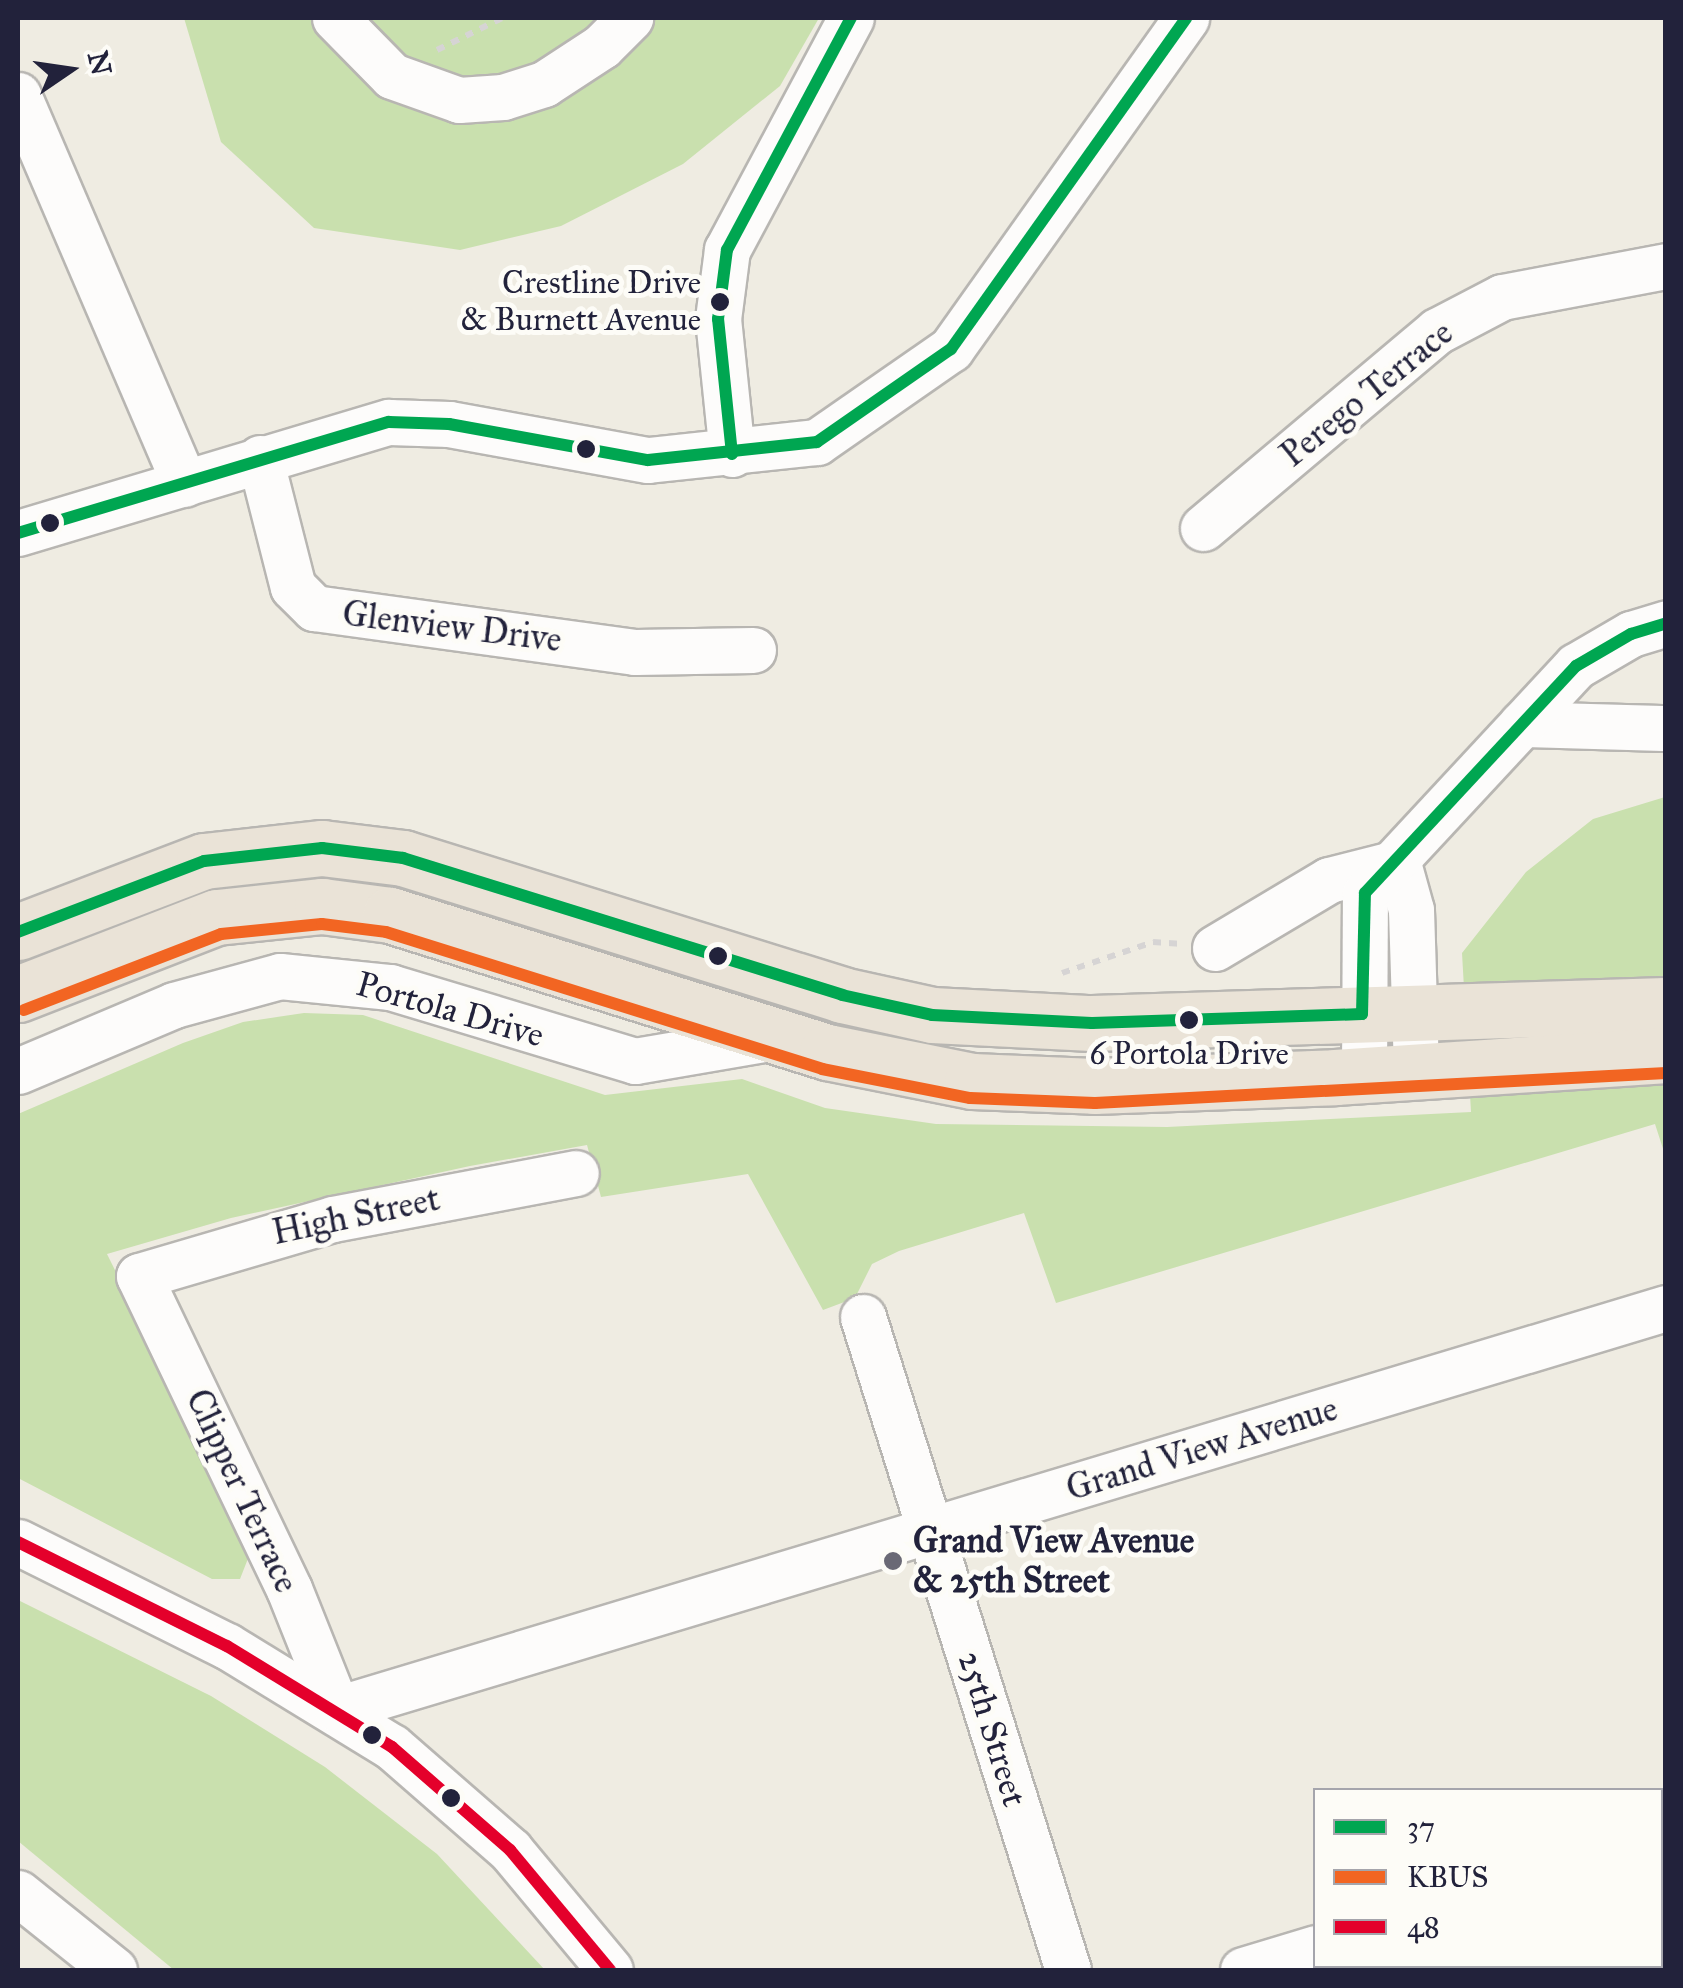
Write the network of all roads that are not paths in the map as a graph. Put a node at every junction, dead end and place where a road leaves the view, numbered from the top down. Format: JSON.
{"nodes":[{"id":1,"x":335,"y":18,"type":"edge"},
{"id":2,"x":630,"y":18,"type":"edge"},
{"id":3,"x":851,"y":18,"type":"edge"},
{"id":4,"x":1186,"y":18,"type":"edge"},
{"id":5,"x":18,"y":95,"type":"edge"},
{"id":6,"x":1666,"y":266,"type":"edge"},
{"id":7,"x":732,"y":454,"type":"junction"},
{"id":8,"x":260,"y":458,"type":"junction"},
{"id":9,"x":185,"y":484,"type":"junction"},
{"id":10,"x":1203,"y":528,"type":"dead end"},
{"id":11,"x":18,"y":532,"type":"edge"},
{"id":12,"x":1666,"y":623,"type":"edge"},
{"id":13,"x":754,"y":650,"type":"dead end"},
{"id":14,"x":1522,"y":724,"type":"junction"},
{"id":15,"x":1666,"y":728,"type":"edge"},
{"id":16,"x":1398,"y":863,"type":"junction"},
{"id":17,"x":18,"y":932,"type":"edge"},
{"id":18,"x":1215,"y":948,"type":"road end"},
{"id":19,"x":18,"y":994,"type":"edge"},
{"id":20,"x":1666,"y":1005,"type":"edge"},
{"id":21,"x":1388,"y":1013,"type":"junction"},
{"id":22,"x":775,"y":1036,"type":"junction"},
{"id":23,"x":1666,"y":1056,"type":"edge"},
{"id":24,"x":18,"y":1071,"type":"edge"},
{"id":25,"x":1390,"y":1074,"type":"junction"},
{"id":26,"x":576,"y":1173,"type":"dead end"},
{"id":27,"x":139,"y":1276,"type":"joint"},
{"id":28,"x":1666,"y":1308,"type":"edge"},
{"id":29,"x":863,"y":1317,"type":"dead end"},
{"id":30,"x":930,"y":1530,"type":"junction"},
{"id":31,"x":18,"y":1542,"type":"edge"},
{"id":32,"x":337,"y":1709,"type":"junction"},
{"id":33,"x":18,"y":1893,"type":"edge"},
{"id":34,"x":1313,"y":1949,"type":"edge"},
{"id":35,"x":114,"y":1970,"type":"edge"},
{"id":36,"x":610,"y":1970,"type":"edge"},
{"id":37,"x":1068,"y":1970,"type":"edge"},
{"id":38,"x":1243,"y":1970,"type":"edge"}],
"edges":[{"from":1,"to":2,"type":"street"},
{"from":3,"to":7,"type":"street"},
{"from":4,"to":7,"type":"street"},
{"from":5,"to":9,"type":"street"},
{"from":6,"to":10,"type":"street","name":"Perego Terrace"},
{"from":7,"to":8,"type":"street"},
{"from":8,"to":9,"type":"street"},
{"from":8,"to":13,"type":"street","name":"Glenview Drive"},
{"from":9,"to":11,"type":"street"},
{"from":12,"to":14,"type":"street"},
{"from":14,"to":15,"type":"street"},
{"from":14,"to":16,"type":"street"},
{"from":16,"to":18,"type":"street"},
{"from":16,"to":21,"type":"street"},
{"from":17,"to":21,"type":"main road"},
{"from":19,"to":22,"type":"main road","name":"Portola Drive"},
{"from":20,"to":21,"type":"main road"},
{"from":21,"to":25,"type":"street"},
{"from":22,"to":24,"type":"street","name":"Portola Drive"},
{"from":22,"to":25,"type":"main road","name":"Portola Drive"},
{"from":23,"to":25,"type":"main road","name":"Portola Drive"},
{"from":26,"to":27,"type":"street","name":"High Street"},
{"from":27,"to":32,"type":"street","name":"Clipper Terrace"},
{"from":28,"to":30,"type":"street","name":"Grand View Avenue"},
{"from":29,"to":30,"type":"street","name":"25th Street"},
{"from":30,"to":32,"type":"street","name":"Grand View Avenue"},
{"from":30,"to":37,"type":"street","name":"25th Street"},
{"from":31,"to":32,"type":"street"},
{"from":32,"to":36,"type":"street"},
{"from":33,"to":35,"type":"street"},
{"from":34,"to":38,"type":"street"}]}
